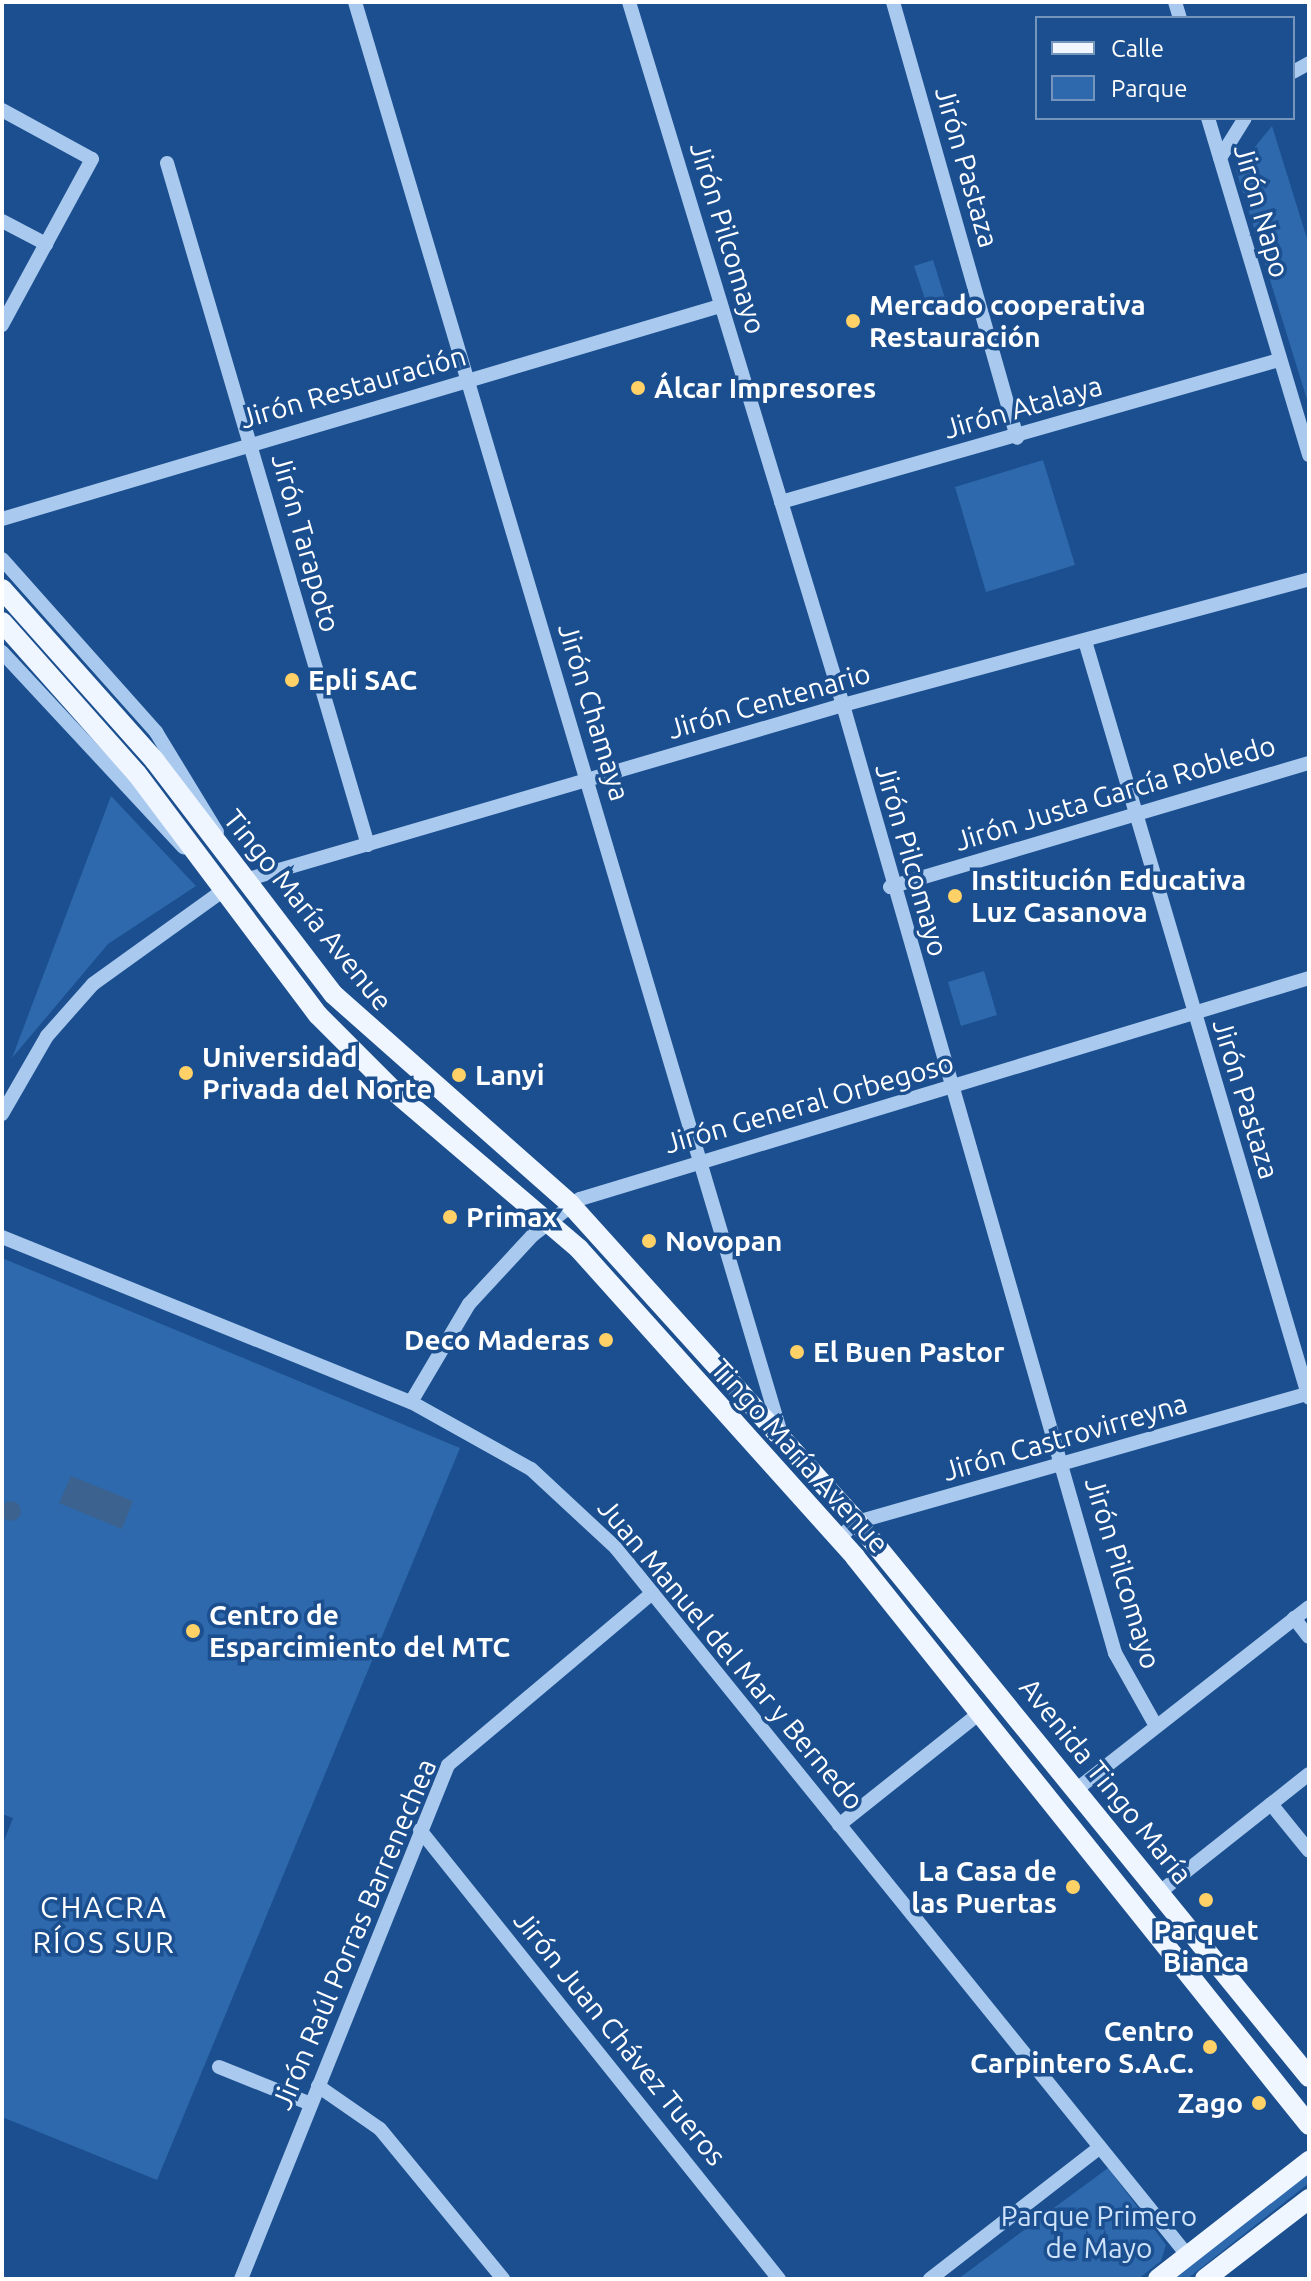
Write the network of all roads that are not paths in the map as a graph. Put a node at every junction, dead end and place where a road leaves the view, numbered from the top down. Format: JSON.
{"nodes":[{"id":1,"x":355,"y":2,"type":"edge"},
{"id":2,"x":629,"y":2,"type":"edge"},
{"id":3,"x":893,"y":2,"type":"edge"},
{"id":4,"x":2,"y":110,"type":"edge"},
{"id":5,"x":1209,"y":120,"type":"edge"},
{"id":6,"x":1244,"y":120,"type":"edge"},
{"id":7,"x":1219,"y":158,"type":"junction"},
{"id":8,"x":167,"y":163,"type":"dead end"},
{"id":9,"x":2,"y":221,"type":"edge"},
{"id":10,"x":46,"y":244,"type":"junction"},
{"id":11,"x":720,"y":306,"type":"junction"},
{"id":12,"x":2,"y":325,"type":"edge"},
{"id":13,"x":1279,"y":360,"type":"junction"},
{"id":14,"x":467,"y":381,"type":"junction"},
{"id":15,"x":1017,"y":438,"type":"junction"},
{"id":16,"x":250,"y":445,"type":"junction"},
{"id":17,"x":1309,"y":455,"type":"edge"},
{"id":18,"x":781,"y":502,"type":"junction"},
{"id":19,"x":2,"y":519,"type":"edge"},
{"id":20,"x":2,"y":559,"type":"edge"},
{"id":21,"x":1309,"y":579,"type":"edge"},
{"id":22,"x":2,"y":589,"type":"edge"},
{"id":23,"x":2,"y":622,"type":"edge"},
{"id":24,"x":1085,"y":641,"type":"junction"},
{"id":25,"x":2,"y":652,"type":"edge"},
{"id":26,"x":843,"y":705,"type":"junction"},
{"id":27,"x":1309,"y":763,"type":"edge"},
{"id":28,"x":587,"y":781,"type":"junction"},
{"id":29,"x":1133,"y":815,"type":"junction"},
{"id":30,"x":368,"y":845,"type":"junction"},
{"id":31,"x":223,"y":852,"type":"junction"},
{"id":32,"x":207,"y":866,"type":"junction"},
{"id":33,"x":245,"y":880,"type":"junction"},
{"id":34,"x":890,"y":887,"type":"junction"},
{"id":35,"x":224,"y":890,"type":"junction"},
{"id":36,"x":1309,"y":978,"type":"edge"},
{"id":37,"x":1194,"y":1013,"type":"junction"},
{"id":38,"x":952,"y":1089,"type":"junction"},
{"id":39,"x":439,"y":1094,"type":"junction"},
{"id":40,"x":2,"y":1114,"type":"edge"},
{"id":41,"x":423,"y":1116,"type":"junction"},
{"id":42,"x":703,"y":1160,"type":"junction"},
{"id":43,"x":570,"y":1204,"type":"junction"},
{"id":44,"x":549,"y":1220,"type":"junction"},
{"id":45,"x":2,"y":1237,"type":"edge"},
{"id":46,"x":1308,"y":1395,"type":"edge"},
{"id":47,"x":411,"y":1402,"type":"junction"},
{"id":48,"x":782,"y":1437,"type":"junction"},
{"id":49,"x":1063,"y":1463,"type":"junction"},
{"id":50,"x":857,"y":1522,"type":"junction"},
{"id":51,"x":839,"y":1538,"type":"junction"},
{"id":52,"x":652,"y":1593,"type":"junction"},
{"id":53,"x":1309,"y":1607,"type":"edge"},
{"id":54,"x":1294,"y":1618,"type":"junction"},
{"id":55,"x":1309,"y":1637,"type":"edge"},
{"id":56,"x":981,"y":1712,"type":"junction"},
{"id":57,"x":1156,"y":1726,"type":"junction"},
{"id":58,"x":1309,"y":1774,"type":"edge"},
{"id":59,"x":1077,"y":1789,"type":"junction"},
{"id":60,"x":1271,"y":1804,"type":"junction"},
{"id":61,"x":839,"y":1825,"type":"junction"},
{"id":62,"x":420,"y":1830,"type":"junction"},
{"id":63,"x":1309,"y":1851,"type":"edge"},
{"id":64,"x":1160,"y":1892,"type":"junction"},
{"id":65,"x":219,"y":2067,"type":"dead end"},
{"id":66,"x":1309,"y":2077,"type":"edge"},
{"id":67,"x":318,"y":2086,"type":"junction"},
{"id":68,"x":311,"y":2104,"type":"junction"},
{"id":69,"x":1309,"y":2125,"type":"edge"},
{"id":70,"x":1100,"y":2147,"type":"junction"},
{"id":71,"x":1309,"y":2161,"type":"edge"},
{"id":72,"x":1309,"y":2199,"type":"edge"},
{"id":73,"x":1188,"y":2256,"type":"junction"},
{"id":74,"x":241,"y":2279,"type":"edge"},
{"id":75,"x":503,"y":2279,"type":"edge"},
{"id":76,"x":779,"y":2279,"type":"edge"},
{"id":77,"x":930,"y":2279,"type":"edge"},
{"id":78,"x":1158,"y":2279,"type":"edge"},
{"id":79,"x":1205,"y":2279,"type":"edge"}],
"edges":[{"from":1,"to":14,"type":"street","name":"Jirón Chamaya"},
{"from":2,"to":11,"type":"street","name":"Jirón Pilcomayo"},
{"from":3,"to":15,"type":"street","name":"Jirón Pastaza"},
{"from":4,"to":10,"type":"street"},
{"from":5,"to":7,"type":"street","name":"Jirón Napo"},
{"from":6,"to":7,"type":"street"},
{"from":7,"to":13,"type":"street","name":"Jirón Napo"},
{"from":8,"to":16,"type":"street","name":"Jirón Tarapoto"},
{"from":9,"to":10,"type":"street"},
{"from":10,"to":12,"type":"street"},
{"from":11,"to":14,"type":"street","name":"Jirón Restauración"},
{"from":11,"to":18,"type":"street","name":"Jirón Pilcomayo"},
{"from":13,"to":15,"type":"street","name":"Jirón Atalaya"},
{"from":13,"to":17,"type":"street","name":"Jirón Napo"},
{"from":14,"to":16,"type":"street","name":"Jirón Restauración"},
{"from":14,"to":28,"type":"street","name":"Jirón Chamaya"},
{"from":15,"to":18,"type":"street","name":"Jirón Atalaya"},
{"from":16,"to":19,"type":"street","name":"Jirón Restauración"},
{"from":16,"to":30,"type":"street","name":"Jirón Tarapoto"},
{"from":18,"to":26,"type":"street","name":"Jirón Pilcomayo"},
{"from":20,"to":31,"type":"street"},
{"from":21,"to":24,"type":"street","name":"Jirón Centenario"},
{"from":22,"to":31,"type":"main road","name":"Tingo María Avenue"},
{"from":23,"to":32,"type":"main road","name":"Tingo María Avenue"},
{"from":24,"to":26,"type":"street","name":"Jirón Centenario"},
{"from":24,"to":29,"type":"street","name":"Jirón Pastaza"},
{"from":25,"to":32,"type":"street","name":"Tingo María Avenue"},
{"from":26,"to":28,"type":"street","name":"Jirón Centenario"},
{"from":26,"to":34,"type":"street","name":"Jirón Pilcomayo"},
{"from":27,"to":29,"type":"street","name":"Jirón Justa García Robledo"},
{"from":28,"to":30,"type":"street","name":"Jirón Centenario"},
{"from":28,"to":42,"type":"street","name":"Jirón Chamaya"},
{"from":29,"to":34,"type":"street","name":"Jirón Justa García Robledo"},
{"from":29,"to":37,"type":"street","name":"Jirón Pastaza"},
{"from":30,"to":33,"type":"street","name":"Jirón Centenario"},
{"from":31,"to":33,"type":"main road","name":"Tingo María Avenue"},
{"from":32,"to":35,"type":"main road","name":"Tingo María Avenue"},
{"from":33,"to":39,"type":"main road","name":"Tingo María Avenue"},
{"from":34,"to":38,"type":"street","name":"Jirón Pilcomayo"},
{"from":35,"to":40,"type":"street"},
{"from":35,"to":41,"type":"main road","name":"Tingo María Avenue"},
{"from":36,"to":37,"type":"street","name":"Jirón General Orbegoso"},
{"from":37,"to":38,"type":"street","name":"Jirón General Orbegoso"},
{"from":37,"to":46,"type":"street","name":"Jirón Pastaza"},
{"from":38,"to":42,"type":"street","name":"Jirón General Orbegoso"},
{"from":38,"to":49,"type":"street","name":"Jirón Pilcomayo"},
{"from":39,"to":41,"type":"main road"},
{"from":39,"to":43,"type":"main road","name":"Tingo María Avenue"},
{"from":41,"to":44,"type":"main road","name":"Tingo María Avenue"},
{"from":42,"to":43,"type":"street","name":"Jirón General Orbegoso"},
{"from":42,"to":48,"type":"street","name":"Jirón Chamaya"},
{"from":43,"to":44,"type":"street","name":"Jirón General Orbegoso"},
{"from":43,"to":48,"type":"main road","name":"Tingo María Avenue"},
{"from":44,"to":47,"type":"street","name":"Jirón General Orbegoso"},
{"from":44,"to":51,"type":"main road","name":"Tingo María Avenue"},
{"from":45,"to":47,"type":"street","name":"Juan Manuel del Mar y Bernedo"},
{"from":46,"to":49,"type":"street","name":"Jirón Castrovirreyna"},
{"from":47,"to":52,"type":"street","name":"Juan Manuel del Mar y Bernedo"},
{"from":48,"to":50,"type":"main road","name":"Tingo María Avenue"},
{"from":49,"to":50,"type":"street","name":"Jirón Castrovirreyna"},
{"from":49,"to":57,"type":"street","name":"Jirón Pilcomayo"},
{"from":50,"to":51,"type":"street","name":"Jirón Castrovirreyna"},
{"from":50,"to":59,"type":"main road","name":"Avenida Tingo María"},
{"from":51,"to":56,"type":"main road","name":"Tingo María Avenue"},
{"from":52,"to":61,"type":"street","name":"Juan Manuel del Mar y Bernedo"},
{"from":52,"to":62,"type":"street","name":"Jirón Raúl Porras Barrenechea"},
{"from":53,"to":54,"type":"street"},
{"from":54,"to":55,"type":"street"},
{"from":54,"to":57,"type":"street"},
{"from":56,"to":61,"type":"street"},
{"from":56,"to":69,"type":"main road","name":"Tingo María Avenue"},
{"from":57,"to":59,"type":"street"},
{"from":58,"to":60,"type":"street"},
{"from":59,"to":64,"type":"main road","name":"Avenida Tingo María"},
{"from":60,"to":63,"type":"street"},
{"from":60,"to":64,"type":"street"},
{"from":61,"to":70,"type":"street","name":"Juan Manuel del Mar y Bernedo"},
{"from":62,"to":67,"type":"street","name":"Jirón Raúl Porras Barrenechea"},
{"from":62,"to":76,"type":"street","name":"Jirón Juan Chávez Tueros"},
{"from":64,"to":66,"type":"main road","name":"Avenida Tingo María"},
{"from":65,"to":68,"type":"street"},
{"from":67,"to":68,"type":"street","name":"Jirón Raúl Porras Barrenechea"},
{"from":67,"to":75,"type":"street"},
{"from":68,"to":74,"type":"street","name":"Jirón Raúl Porras Barrenechea"},
{"from":70,"to":73,"type":"street","name":"Juan Manuel del Mar y Bernedo"},
{"from":70,"to":77,"type":"street"},
{"from":71,"to":73,"type":"main road"},
{"from":72,"to":79,"type":"main road"},
{"from":73,"to":78,"type":"main road"}]}
